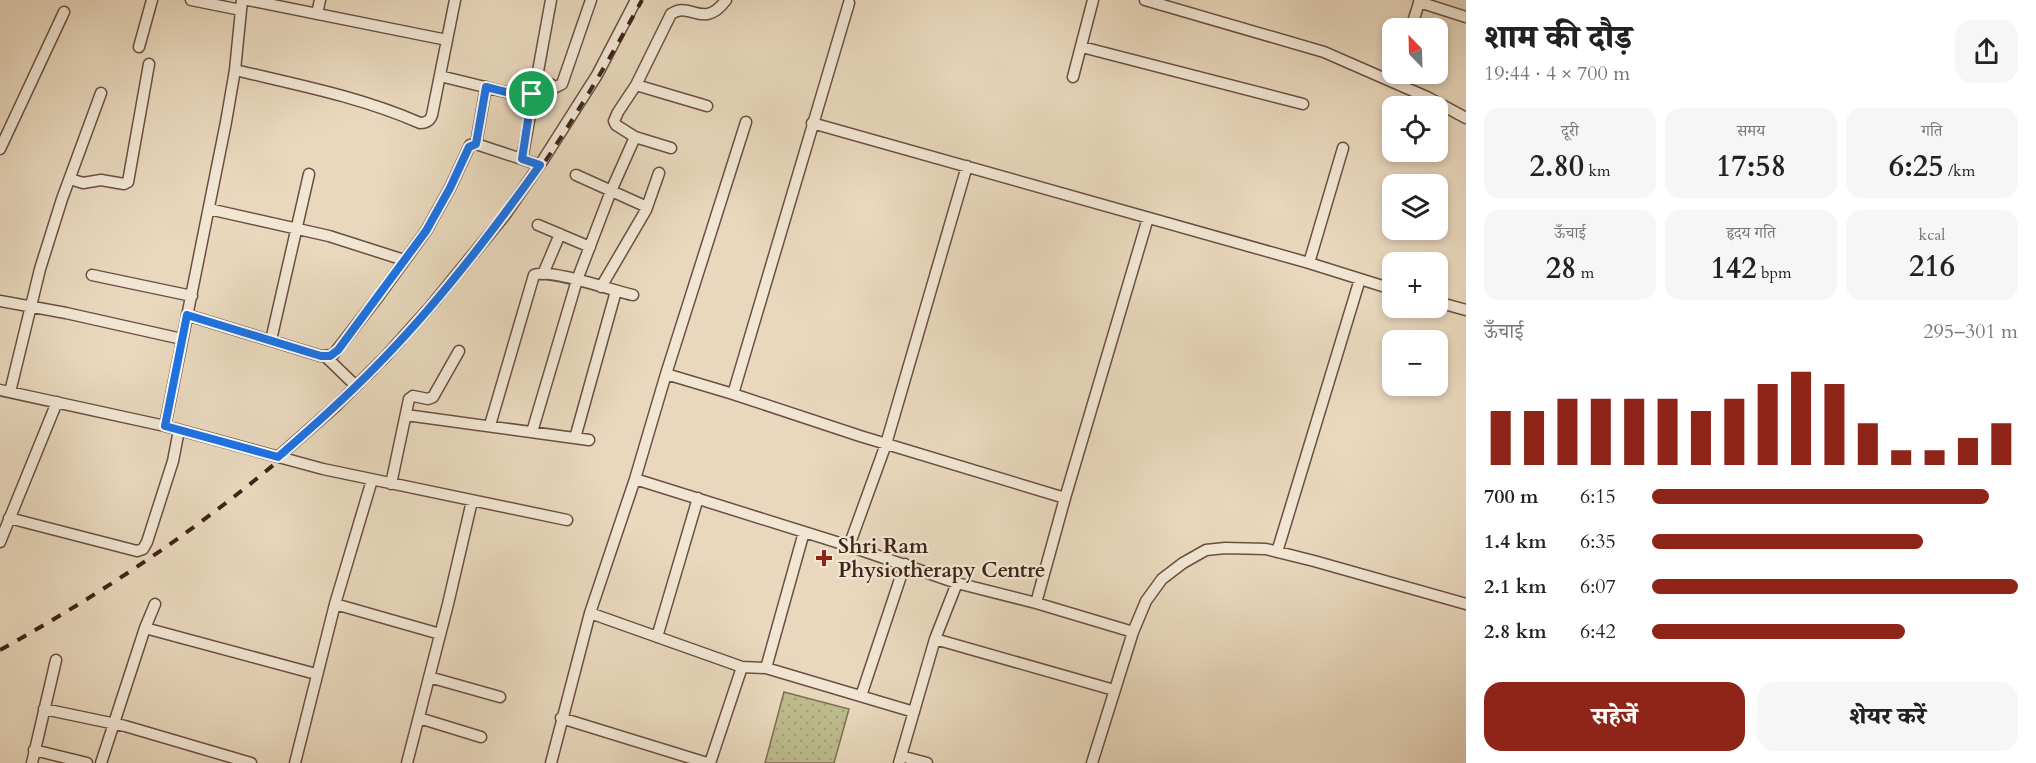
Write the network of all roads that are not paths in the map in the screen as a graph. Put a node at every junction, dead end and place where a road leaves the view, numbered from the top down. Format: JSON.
{"nodes":[{"id":1,"x":152,"y":0,"type":"edge"},
{"id":2,"x":191,"y":0,"type":"edge"},
{"id":3,"x":248,"y":0,"type":"edge"},
{"id":4,"x":320,"y":0,"type":"edge"},
{"id":5,"x":455,"y":0,"type":"edge"},
{"id":6,"x":550,"y":0,"type":"edge"},
{"id":7,"x":591,"y":0,"type":"edge"},
{"id":8,"x":636,"y":0,"type":"edge"},
{"id":9,"x":726,"y":0,"type":"edge"},
{"id":10,"x":1093,"y":0,"type":"edge"},
{"id":11,"x":1145,"y":0,"type":"edge"},
{"id":12,"x":1420,"y":1,"type":"edge"},
{"id":13,"x":849,"y":3,"type":"dead end"},
{"id":14,"x":242,"y":5,"type":"edge"},
{"id":15,"x":64,"y":12,"type":"dead end"},
{"id":16,"x":317,"y":14,"type":"junction"},
{"id":17,"x":1466,"y":17,"type":"edge"},
{"id":18,"x":1414,"y":18,"type":"edge"},
{"id":19,"x":447,"y":40,"type":"junction"},
{"id":20,"x":139,"y":47,"type":"dead end"},
{"id":21,"x":1082,"y":47,"type":"junction"},
{"id":22,"x":149,"y":64,"type":"dead end"},
{"id":23,"x":236,"y":70,"type":"junction"},
{"id":24,"x":1382,"y":74,"type":"edge"},
{"id":25,"x":440,"y":76,"type":"junction"},
{"id":26,"x":1073,"y":77,"type":"dead end"},
{"id":27,"x":536,"y":78,"type":"junction"},
{"id":28,"x":1404,"y":84,"type":"edge"},
{"id":29,"x":636,"y":85,"type":"junction"},
{"id":30,"x":486,"y":87,"type":"junction"},
{"id":31,"x":101,"y":93,"type":"dead end"},
{"id":32,"x":532,"y":94,"type":"junction"},
{"id":33,"x":1303,"y":104,"type":"dead end"},
{"id":34,"x":707,"y":106,"type":"dead end"},
{"id":35,"x":1466,"y":118,"type":"edge"},
{"id":36,"x":746,"y":122,"type":"dead end"},
{"id":37,"x":812,"y":123,"type":"junction"},
{"id":38,"x":635,"y":137,"type":"junction"},
{"id":39,"x":476,"y":144,"type":"junction"},
{"id":40,"x":671,"y":148,"type":"dead end"},
{"id":41,"x":1343,"y":148,"type":"dead end"},
{"id":42,"x":0,"y":149,"type":"edge"},
{"id":43,"x":522,"y":159,"type":"junction"},
{"id":44,"x":540,"y":165,"type":"junction"},
{"id":45,"x":967,"y":166,"type":"junction"},
{"id":46,"x":659,"y":172,"type":"dead end"},
{"id":47,"x":309,"y":174,"type":"dead end"},
{"id":48,"x":576,"y":175,"type":"dead end"},
{"id":49,"x":70,"y":179,"type":"junction"},
{"id":50,"x":611,"y":191,"type":"junction"},
{"id":51,"x":647,"y":207,"type":"junction"},
{"id":52,"x":210,"y":209,"type":"junction"},
{"id":53,"x":1148,"y":218,"type":"junction"},
{"id":54,"x":538,"y":225,"type":"dead end"},
{"id":55,"x":296,"y":227,"type":"junction"},
{"id":56,"x":560,"y":234,"type":"junction"},
{"id":57,"x":590,"y":247,"type":"junction"},
{"id":58,"x":404,"y":260,"type":"junction"},
{"id":59,"x":1310,"y":263,"type":"junction"},
{"id":60,"x":543,"y":274,"type":"junction"},
{"id":61,"x":92,"y":275,"type":"dead end"},
{"id":62,"x":1360,"y":279,"type":"junction"},
{"id":63,"x":577,"y":280,"type":"junction"},
{"id":64,"x":1382,"y":285,"type":"edge"},
{"id":65,"x":601,"y":287,"type":"junction"},
{"id":66,"x":616,"y":291,"type":"junction"},
{"id":67,"x":633,"y":295,"type":"dead end"},
{"id":68,"x":192,"y":296,"type":"junction"},
{"id":69,"x":0,"y":301,"type":"edge"},
{"id":70,"x":1448,"y":305,"type":"edge"},
{"id":71,"x":30,"y":306,"type":"junction"},
{"id":72,"x":1466,"y":310,"type":"edge"},
{"id":73,"x":187,"y":315,"type":"junction"},
{"id":74,"x":182,"y":339,"type":"junction"},
{"id":75,"x":271,"y":340,"type":"junction"},
{"id":76,"x":459,"y":351,"type":"dead end"},
{"id":77,"x":326,"y":357,"type":"junction"},
{"id":78,"x":666,"y":374,"type":"junction"},
{"id":79,"x":356,"y":386,"type":"junction"},
{"id":80,"x":5,"y":391,"type":"edge"},
{"id":81,"x":732,"y":394,"type":"junction"},
{"id":82,"x":57,"y":402,"type":"junction"},
{"id":83,"x":406,"y":414,"type":"junction"},
{"id":84,"x":490,"y":425,"type":"junction"},
{"id":85,"x":165,"y":426,"type":"junction"},
{"id":86,"x":179,"y":430,"type":"junction"},
{"id":87,"x":532,"y":432,"type":"junction"},
{"id":88,"x":575,"y":438,"type":"junction"},
{"id":89,"x":589,"y":440,"type":"dead end"},
{"id":90,"x":886,"y":444,"type":"junction"},
{"id":91,"x":278,"y":457,"type":"junction"},
{"id":92,"x":635,"y":479,"type":"junction"},
{"id":93,"x":372,"y":480,"type":"junction"},
{"id":94,"x":391,"y":484,"type":"junction"},
{"id":95,"x":698,"y":498,"type":"junction"},
{"id":96,"x":1065,"y":498,"type":"junction"},
{"id":97,"x":472,"y":501,"type":"junction"},
{"id":98,"x":9,"y":518,"type":"junction"},
{"id":99,"x":567,"y":520,"type":"dead end"},
{"id":100,"x":804,"y":532,"type":"junction"},
{"id":101,"x":0,"y":542,"type":"edge"},
{"id":102,"x":849,"y":546,"type":"junction"},
{"id":103,"x":1277,"y":552,"type":"junction"},
{"id":104,"x":904,"y":564,"type":"junction"},
{"id":105,"x":957,"y":583,"type":"junction"},
{"id":106,"x":1036,"y":603,"type":"junction"},
{"id":107,"x":155,"y":604,"type":"dead end"},
{"id":108,"x":335,"y":604,"type":"junction"},
{"id":109,"x":1466,"y":604,"type":"edge"},
{"id":110,"x":590,"y":613,"type":"junction"},
{"id":111,"x":145,"y":628,"type":"junction"},
{"id":112,"x":1133,"y":632,"type":"junction"},
{"id":113,"x":440,"y":634,"type":"junction"},
{"id":114,"x":657,"y":637,"type":"junction"},
{"id":115,"x":935,"y":639,"type":"junction"},
{"id":116,"x":56,"y":660,"type":"dead end"},
{"id":117,"x":742,"y":667,"type":"junction"},
{"id":118,"x":766,"y":668,"type":"junction"},
{"id":119,"x":316,"y":674,"type":"junction"},
{"id":120,"x":429,"y":677,"type":"junction"},
{"id":121,"x":1114,"y":690,"type":"junction"},
{"id":122,"x":861,"y":696,"type":"junction"},
{"id":123,"x":500,"y":697,"type":"dead end"},
{"id":124,"x":44,"y":709,"type":"junction"},
{"id":125,"x":914,"y":712,"type":"junction"},
{"id":126,"x":419,"y":718,"type":"junction"},
{"id":127,"x":561,"y":718,"type":"junction"},
{"id":128,"x":113,"y":723,"type":"junction"},
{"id":129,"x":482,"y":738,"type":"dead end"},
{"id":130,"x":34,"y":750,"type":"junction"},
{"id":131,"x":900,"y":759,"type":"edge"},
{"id":132,"x":32,"y":763,"type":"edge"},
{"id":133,"x":87,"y":763,"type":"edge"},
{"id":134,"x":101,"y":763,"type":"edge"},
{"id":135,"x":251,"y":763,"type":"edge"},
{"id":136,"x":295,"y":763,"type":"edge"},
{"id":137,"x":407,"y":763,"type":"edge"},
{"id":138,"x":550,"y":763,"type":"edge"},
{"id":139,"x":709,"y":763,"type":"edge"},
{"id":140,"x":927,"y":763,"type":"edge"},
{"id":141,"x":1092,"y":763,"type":"edge"}],
"edges":[{"from":1,"to":20,"type":"street"},
{"from":2,"to":14,"type":"street"},
{"from":3,"to":16,"type":"street"},
{"from":4,"to":16,"type":"street"},
{"from":5,"to":19,"type":"street"},
{"from":6,"to":27,"type":"street"},
{"from":7,"to":27,"type":"street"},
{"from":8,"to":44,"type":"street"},
{"from":9,"to":29,"type":"street"},
{"from":10,"to":21,"type":"street"},
{"from":11,"to":24,"type":"street"},
{"from":12,"to":17,"type":"street"},
{"from":12,"to":18,"type":"street"},
{"from":13,"to":37,"type":"street"},
{"from":14,"to":23,"type":"street"},
{"from":15,"to":42,"type":"street"},
{"from":16,"to":19,"type":"street"},
{"from":19,"to":25,"type":"street"},
{"from":21,"to":26,"type":"street"},
{"from":21,"to":33,"type":"street"},
{"from":22,"to":49,"type":"street"},
{"from":23,"to":25,"type":"street"},
{"from":23,"to":52,"type":"street"},
{"from":25,"to":30,"type":"street"},
{"from":27,"to":32,"type":"street"},
{"from":28,"to":35,"type":"street"},
{"from":29,"to":34,"type":"street"},
{"from":29,"to":38,"type":"street"},
{"from":30,"to":32,"type":"street"},
{"from":30,"to":39,"type":"street"},
{"from":31,"to":49,"type":"street"},
{"from":32,"to":43,"type":"street"},
{"from":36,"to":78,"type":"street"},
{"from":37,"to":45,"type":"street"},
{"from":37,"to":81,"type":"street"},
{"from":38,"to":40,"type":"street"},
{"from":38,"to":50,"type":"street"},
{"from":39,"to":43,"type":"street"},
{"from":39,"to":58,"type":"street"},
{"from":41,"to":59,"type":"street"},
{"from":43,"to":44,"type":"street"},
{"from":44,"to":79,"type":"street"},
{"from":45,"to":53,"type":"street"},
{"from":45,"to":90,"type":"street"},
{"from":46,"to":51,"type":"street"},
{"from":47,"to":55,"type":"street"},
{"from":48,"to":50,"type":"street"},
{"from":49,"to":71,"type":"street"},
{"from":50,"to":51,"type":"street"},
{"from":50,"to":57,"type":"street"},
{"from":51,"to":65,"type":"street"},
{"from":52,"to":55,"type":"street"},
{"from":52,"to":68,"type":"street"},
{"from":53,"to":59,"type":"street"},
{"from":53,"to":96,"type":"street"},
{"from":54,"to":56,"type":"street"},
{"from":55,"to":58,"type":"street"},
{"from":55,"to":75,"type":"street"},
{"from":56,"to":57,"type":"street"},
{"from":56,"to":60,"type":"street"},
{"from":57,"to":63,"type":"street"},
{"from":58,"to":77,"type":"street"},
{"from":59,"to":62,"type":"street"},
{"from":60,"to":63,"type":"street"},
{"from":60,"to":84,"type":"street"},
{"from":61,"to":68,"type":"street"},
{"from":62,"to":64,"type":"street"},
{"from":62,"to":103,"type":"street"},
{"from":63,"to":65,"type":"street"},
{"from":63,"to":87,"type":"street"},
{"from":65,"to":66,"type":"street"},
{"from":66,"to":67,"type":"street"},
{"from":66,"to":88,"type":"street"},
{"from":68,"to":73,"type":"street"},
{"from":69,"to":71,"type":"street"},
{"from":70,"to":72,"type":"street"},
{"from":71,"to":74,"type":"street"},
{"from":71,"to":80,"type":"street"},
{"from":73,"to":74,"type":"street"},
{"from":73,"to":75,"type":"street"},
{"from":74,"to":85,"type":"street"},
{"from":75,"to":77,"type":"street"},
{"from":76,"to":83,"type":"street"},
{"from":77,"to":79,"type":"street"},
{"from":78,"to":81,"type":"street"},
{"from":78,"to":92,"type":"street"},
{"from":79,"to":91,"type":"street"},
{"from":80,"to":82,"type":"street"},
{"from":81,"to":90,"type":"street"},
{"from":82,"to":85,"type":"street"},
{"from":82,"to":98,"type":"street"},
{"from":83,"to":84,"type":"street"},
{"from":83,"to":94,"type":"street"},
{"from":84,"to":87,"type":"street"},
{"from":85,"to":86,"type":"street"},
{"from":86,"to":91,"type":"street"},
{"from":86,"to":98,"type":"street"},
{"from":87,"to":88,"type":"street"},
{"from":88,"to":89,"type":"street"},
{"from":90,"to":96,"type":"street"},
{"from":90,"to":102,"type":"street"},
{"from":91,"to":93,"type":"street"},
{"from":92,"to":95,"type":"street"},
{"from":92,"to":110,"type":"street"},
{"from":93,"to":94,"type":"street"},
{"from":93,"to":108,"type":"street"},
{"from":94,"to":97,"type":"street"},
{"from":95,"to":100,"type":"street"},
{"from":95,"to":114,"type":"street"},
{"from":96,"to":106,"type":"street"},
{"from":97,"to":99,"type":"street"},
{"from":97,"to":113,"type":"street"},
{"from":98,"to":101,"type":"street"},
{"from":100,"to":102,"type":"street"},
{"from":100,"to":118,"type":"street"},
{"from":102,"to":104,"type":"street"},
{"from":103,"to":109,"type":"street"},
{"from":103,"to":112,"type":"street"},
{"from":104,"to":105,"type":"street"},
{"from":104,"to":122,"type":"street"},
{"from":105,"to":106,"type":"street"},
{"from":105,"to":115,"type":"street"},
{"from":106,"to":112,"type":"street"},
{"from":107,"to":111,"type":"street"},
{"from":108,"to":113,"type":"street"},
{"from":108,"to":119,"type":"street"},
{"from":110,"to":114,"type":"street"},
{"from":110,"to":127,"type":"street"},
{"from":111,"to":119,"type":"street"},
{"from":111,"to":128,"type":"street"},
{"from":112,"to":121,"type":"street"},
{"from":113,"to":120,"type":"street"},
{"from":114,"to":117,"type":"street"},
{"from":115,"to":121,"type":"street"},
{"from":115,"to":125,"type":"street"},
{"from":116,"to":124,"type":"street"},
{"from":117,"to":118,"type":"street"},
{"from":117,"to":139,"type":"street"},
{"from":118,"to":122,"type":"street"},
{"from":119,"to":136,"type":"street"},
{"from":120,"to":123,"type":"street"},
{"from":120,"to":126,"type":"street"},
{"from":121,"to":141,"type":"street"},
{"from":122,"to":125,"type":"street"},
{"from":124,"to":128,"type":"street"},
{"from":124,"to":130,"type":"street"},
{"from":125,"to":131,"type":"street"},
{"from":126,"to":129,"type":"street"},
{"from":126,"to":137,"type":"street"},
{"from":127,"to":138,"type":"street"},
{"from":127,"to":139,"type":"street"},
{"from":128,"to":134,"type":"street"},
{"from":128,"to":135,"type":"street"},
{"from":130,"to":132,"type":"street"},
{"from":130,"to":133,"type":"street"},
{"from":131,"to":140,"type":"street"}]}
